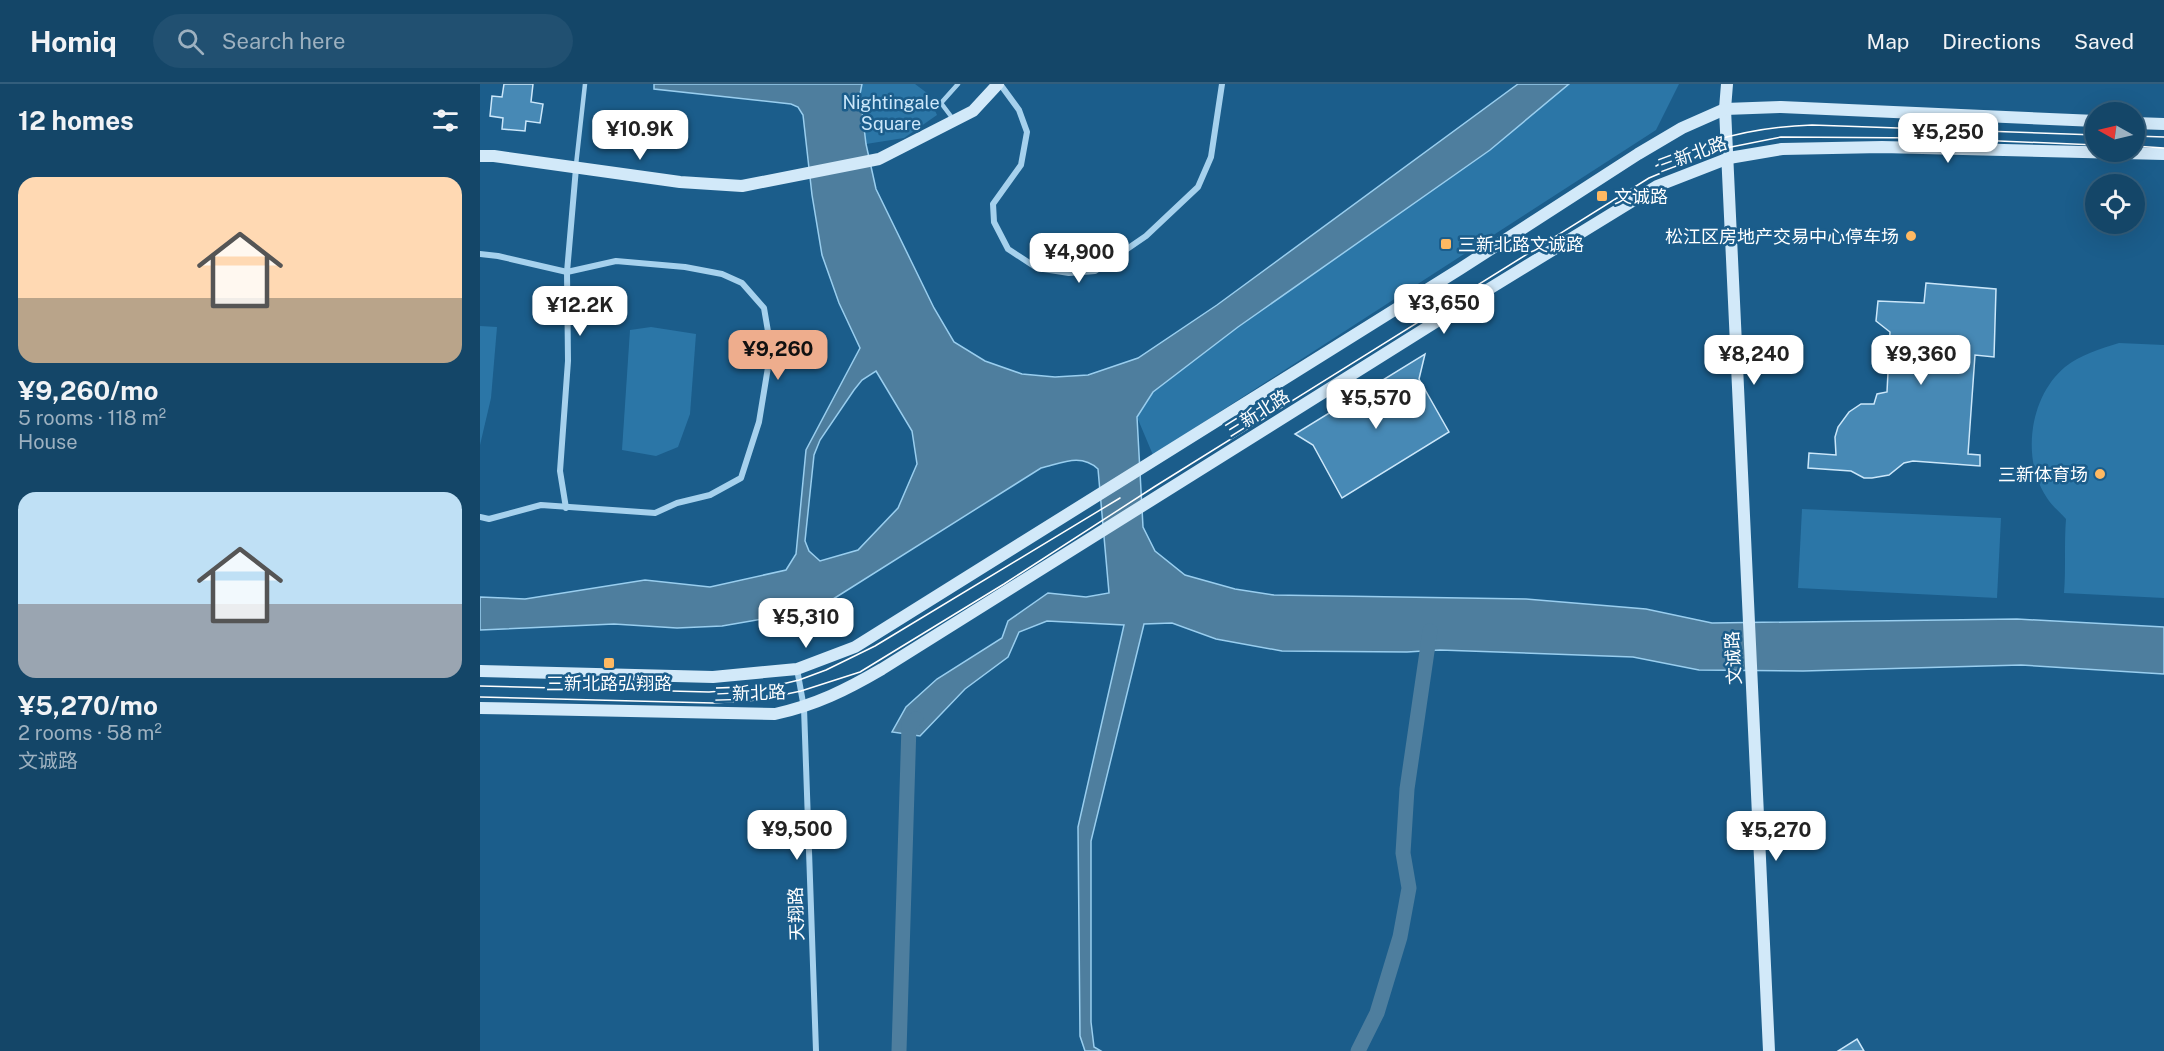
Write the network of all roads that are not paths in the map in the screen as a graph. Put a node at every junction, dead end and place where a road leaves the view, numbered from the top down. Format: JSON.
{"nodes":[{"id":1,"x":585,"y":84,"type":"edge"},
{"id":2,"x":958,"y":84,"type":"edge"},
{"id":3,"x":999,"y":84,"type":"edge"},
{"id":4,"x":1222,"y":84,"type":"edge"},
{"id":5,"x":1727,"y":84,"type":"edge"},
{"id":6,"x":1725,"y":110,"type":"junction"},
{"id":7,"x":2085,"y":121,"type":"edge"},
{"id":8,"x":954,"y":122,"type":"junction"},
{"id":9,"x":2145,"y":123,"type":"edge"},
{"id":10,"x":2164,"y":124,"type":"edge"},
{"id":11,"x":2164,"y":154,"type":"edge"},
{"id":12,"x":480,"y":156,"type":"edge"},
{"id":13,"x":1729,"y":158,"type":"junction"},
{"id":14,"x":576,"y":168,"type":"junction"},
{"id":15,"x":480,"y":254,"type":"edge"},
{"id":16,"x":567,"y":272,"type":"junction"},
{"id":17,"x":567,"y":508,"type":"junction"},
{"id":18,"x":480,"y":517,"type":"edge"},
{"id":19,"x":796,"y":669,"type":"junction"},
{"id":20,"x":480,"y":671,"type":"edge"},
{"id":21,"x":480,"y":708,"type":"edge"},
{"id":22,"x":804,"y":708,"type":"junction"},
{"id":23,"x":816,"y":1051,"type":"edge"},
{"id":24,"x":1769,"y":1051,"type":"edge"}],
"edges":[{"from":1,"to":14,"type":"lane"},
{"from":2,"to":8,"type":"lane"},
{"from":3,"to":4,"type":"street"},
{"from":3,"to":8,"type":"main road"},
{"from":5,"to":6,"type":"main road","name":"文诚路"},
{"from":6,"to":7,"type":"main road","name":"三新北路"},
{"from":6,"to":13,"type":"main road","name":"文诚路"},
{"from":6,"to":19,"type":"main road","name":"三新北路"},
{"from":8,"to":14,"type":"main road"},
{"from":9,"to":10,"type":"main road"},
{"from":11,"to":13,"type":"main road","name":"三新北路"},
{"from":12,"to":14,"type":"main road"},
{"from":13,"to":22,"type":"main road","name":"三新北路"},
{"from":13,"to":24,"type":"main road","name":"文诚路"},
{"from":14,"to":16,"type":"street"},
{"from":15,"to":16,"type":"street"},
{"from":16,"to":17,"type":"street"},
{"from":16,"to":17,"type":"street"},
{"from":17,"to":18,"type":"street"},
{"from":19,"to":20,"type":"main road","name":"三新北路"},
{"from":19,"to":22,"type":"street","name":"天翔路"},
{"from":21,"to":22,"type":"main road","name":"三新北路"},
{"from":22,"to":23,"type":"street","name":"天翔路"}]}
